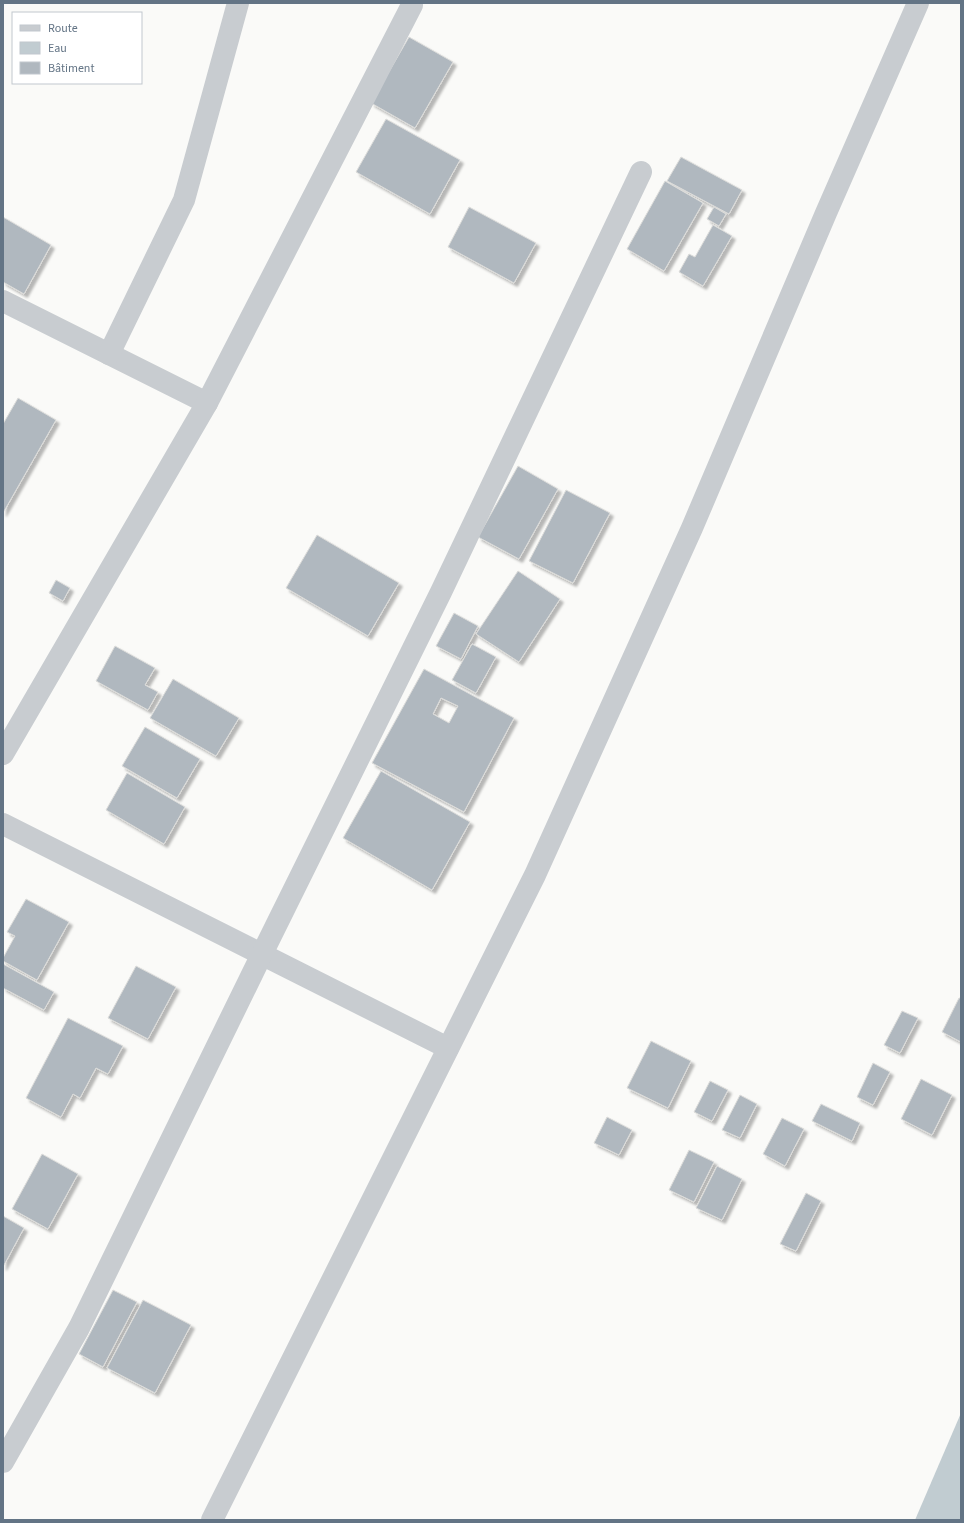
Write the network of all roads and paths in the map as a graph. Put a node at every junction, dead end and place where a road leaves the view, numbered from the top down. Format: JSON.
{"nodes":[{"id":1,"x":238,"y":3,"type":"edge"},
{"id":2,"x":918,"y":3,"type":"edge"},
{"id":3,"x":412,"y":5,"type":"dead end"},
{"id":4,"x":641,"y":172,"type":"dead end"},
{"id":5,"x":3,"y":301,"type":"edge"},
{"id":6,"x":109,"y":354,"type":"junction"},
{"id":7,"x":208,"y":403,"type":"junction"},
{"id":8,"x":3,"y":754,"type":"edge"},
{"id":9,"x":3,"y":824,"type":"edge"},
{"id":10,"x":262,"y":954,"type":"junction"},
{"id":11,"x":448,"y":1048,"type":"junction"},
{"id":12,"x":3,"y":1462,"type":"edge"},
{"id":13,"x":212,"y":1520,"type":"edge"}],
"edges":[{"from":1,"to":6,"type":"street"},
{"from":2,"to":11,"type":"street"},
{"from":3,"to":7,"type":"street"},
{"from":4,"to":10,"type":"street"},
{"from":5,"to":6,"type":"street"},
{"from":6,"to":7,"type":"street"},
{"from":7,"to":8,"type":"street"},
{"from":9,"to":10,"type":"street"},
{"from":10,"to":11,"type":"street"},
{"from":10,"to":12,"type":"street"},
{"from":11,"to":13,"type":"street"}]}
